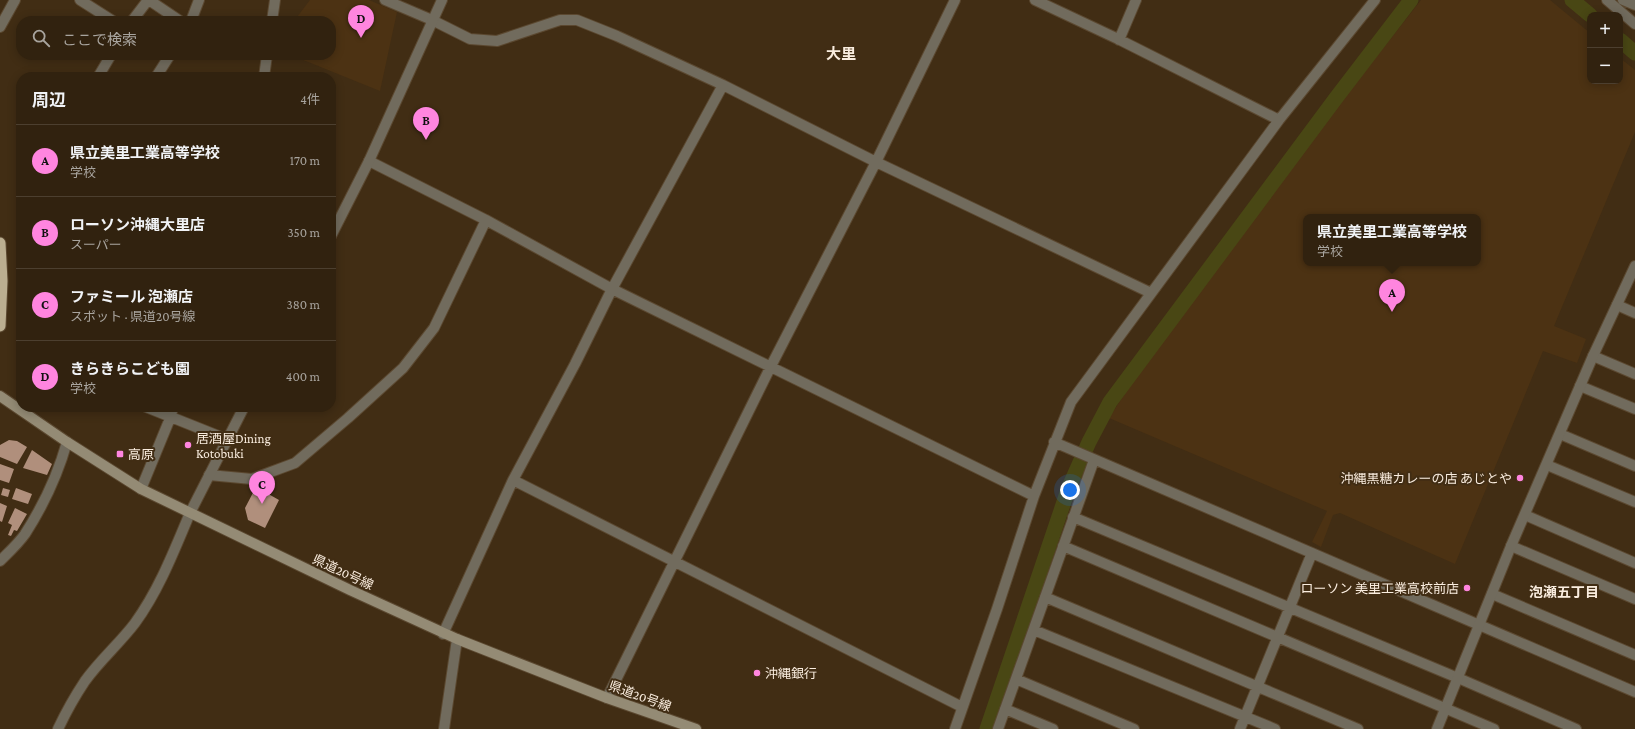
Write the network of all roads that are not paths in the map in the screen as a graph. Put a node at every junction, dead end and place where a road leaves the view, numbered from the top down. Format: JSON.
{"nodes":[{"id":1,"x":15,"y":0,"type":"edge"},
{"id":2,"x":80,"y":0,"type":"edge"},
{"id":3,"x":149,"y":0,"type":"edge"},
{"id":4,"x":199,"y":0,"type":"edge"},
{"id":5,"x":274,"y":0,"type":"edge"},
{"id":6,"x":385,"y":0,"type":"edge"},
{"id":7,"x":442,"y":0,"type":"edge"},
{"id":8,"x":955,"y":0,"type":"edge"},
{"id":9,"x":1035,"y":0,"type":"edge"},
{"id":10,"x":1136,"y":0,"type":"edge"},
{"id":11,"x":1375,"y":0,"type":"edge"},
{"id":12,"x":1607,"y":0,"type":"edge"},
{"id":13,"x":1623,"y":0,"type":"edge"},
{"id":14,"x":1635,"y":5,"type":"edge"},
{"id":15,"x":105,"y":16,"type":"edge"},
{"id":16,"x":136,"y":16,"type":"edge"},
{"id":17,"x":173,"y":16,"type":"edge"},
{"id":18,"x":193,"y":16,"type":"edge"},
{"id":19,"x":272,"y":16,"type":"edge"},
{"id":20,"x":432,"y":20,"type":"junction"},
{"id":21,"x":1635,"y":24,"type":"edge"},
{"id":22,"x":0,"y":27,"type":"edge"},
{"id":23,"x":1118,"y":40,"type":"junction"},
{"id":24,"x":108,"y":60,"type":"edge"},
{"id":25,"x":167,"y":60,"type":"edge"},
{"id":26,"x":266,"y":60,"type":"edge"},
{"id":27,"x":101,"y":72,"type":"edge"},
{"id":28,"x":159,"y":72,"type":"edge"},
{"id":29,"x":265,"y":72,"type":"edge"},
{"id":30,"x":723,"y":85,"type":"junction"},
{"id":31,"x":1279,"y":120,"type":"junction"},
{"id":32,"x":369,"y":161,"type":"junction"},
{"id":33,"x":876,"y":162,"type":"junction"},
{"id":34,"x":486,"y":220,"type":"junction"},
{"id":35,"x":336,"y":226,"type":"edge"},
{"id":36,"x":0,"y":243,"type":"edge"},
{"id":37,"x":1635,"y":266,"type":"edge"},
{"id":38,"x":1633,"y":277,"type":"edge"},
{"id":39,"x":612,"y":289,"type":"junction"},
{"id":40,"x":1151,"y":293,"type":"junction"},
{"id":41,"x":1617,"y":305,"type":"junction"},
{"id":42,"x":1635,"y":313,"type":"edge"},
{"id":43,"x":0,"y":326,"type":"edge"},
{"id":44,"x":1593,"y":356,"type":"junction"},
{"id":45,"x":771,"y":366,"type":"junction"},
{"id":46,"x":1635,"y":374,"type":"edge"},
{"id":47,"x":1580,"y":386,"type":"junction"},
{"id":48,"x":0,"y":396,"type":"edge"},
{"id":49,"x":16,"y":404,"type":"edge"},
{"id":50,"x":1635,"y":409,"type":"edge"},
{"id":51,"x":30,"y":412,"type":"edge"},
{"id":52,"x":172,"y":412,"type":"edge"},
{"id":53,"x":241,"y":412,"type":"edge"},
{"id":54,"x":1560,"y":434,"type":"junction"},
{"id":55,"x":226,"y":439,"type":"junction"},
{"id":56,"x":67,"y":442,"type":"junction"},
{"id":57,"x":1054,"y":442,"type":"junction"},
{"id":58,"x":1094,"y":460,"type":"junction"},
{"id":59,"x":1547,"y":464,"type":"junction"},
{"id":60,"x":1635,"y":466,"type":"edge"},
{"id":61,"x":209,"y":475,"type":"junction"},
{"id":62,"x":513,"y":480,"type":"junction"},
{"id":63,"x":141,"y":489,"type":"junction"},
{"id":64,"x":1034,"y":496,"type":"junction"},
{"id":65,"x":1635,"y":502,"type":"edge"},
{"id":66,"x":190,"y":513,"type":"junction"},
{"id":67,"x":1525,"y":515,"type":"junction"},
{"id":68,"x":1073,"y":517,"type":"junction"},
{"id":69,"x":1063,"y":546,"type":"junction"},
{"id":70,"x":1512,"y":546,"type":"junction"},
{"id":71,"x":1312,"y":553,"type":"junction"},
{"id":72,"x":0,"y":561,"type":"edge"},
{"id":73,"x":675,"y":562,"type":"junction"},
{"id":74,"x":1635,"y":563,"type":"edge"},
{"id":75,"x":1492,"y":594,"type":"junction"},
{"id":76,"x":1045,"y":597,"type":"junction"},
{"id":77,"x":1635,"y":599,"type":"edge"},
{"id":78,"x":1291,"y":608,"type":"junction"},
{"id":79,"x":1479,"y":625,"type":"junction"},
{"id":80,"x":1034,"y":630,"type":"junction"},
{"id":81,"x":443,"y":634,"type":"junction"},
{"id":82,"x":1279,"y":637,"type":"junction"},
{"id":83,"x":457,"y":639,"type":"junction"},
{"id":84,"x":1635,"y":655,"type":"edge"},
{"id":85,"x":1458,"y":678,"type":"junction"},
{"id":86,"x":1016,"y":679,"type":"junction"},
{"id":87,"x":1258,"y":687,"type":"junction"},
{"id":88,"x":1635,"y":692,"type":"edge"},
{"id":89,"x":607,"y":698,"type":"junction"},
{"id":90,"x":962,"y":708,"type":"junction"},
{"id":91,"x":1447,"y":708,"type":"junction"},
{"id":92,"x":1005,"y":709,"type":"junction"},
{"id":93,"x":1245,"y":716,"type":"junction"},
{"id":94,"x":58,"y":729,"type":"edge"},
{"id":95,"x":444,"y":729,"type":"edge"},
{"id":96,"x":696,"y":729,"type":"edge"},
{"id":97,"x":955,"y":729,"type":"edge"},
{"id":98,"x":998,"y":729,"type":"edge"},
{"id":99,"x":1053,"y":729,"type":"edge"},
{"id":100,"x":1134,"y":729,"type":"edge"},
{"id":101,"x":1240,"y":729,"type":"edge"},
{"id":102,"x":1275,"y":729,"type":"edge"},
{"id":103,"x":1358,"y":729,"type":"edge"},
{"id":104,"x":1437,"y":729,"type":"edge"},
{"id":105,"x":1494,"y":729,"type":"edge"},
{"id":106,"x":1576,"y":729,"type":"edge"}],
"edges":[{"from":1,"to":22,"type":"street"},
{"from":2,"to":15,"type":"street"},
{"from":3,"to":16,"type":"street"},
{"from":3,"to":17,"type":"street"},
{"from":4,"to":18,"type":"street"},
{"from":5,"to":19,"type":"street"},
{"from":6,"to":20,"type":"street"},
{"from":7,"to":20,"type":"street"},
{"from":8,"to":33,"type":"street"},
{"from":9,"to":23,"type":"street"},
{"from":10,"to":23,"type":"street"},
{"from":11,"to":31,"type":"street"},
{"from":12,"to":21,"type":"street"},
{"from":13,"to":14,"type":"street"},
{"from":20,"to":30,"type":"street"},
{"from":20,"to":32,"type":"street"},
{"from":23,"to":31,"type":"street"},
{"from":24,"to":27,"type":"street"},
{"from":25,"to":28,"type":"street"},
{"from":26,"to":29,"type":"street"},
{"from":30,"to":33,"type":"street"},
{"from":30,"to":39,"type":"street"},
{"from":31,"to":40,"type":"street"},
{"from":32,"to":34,"type":"street"},
{"from":32,"to":35,"type":"street"},
{"from":33,"to":40,"type":"street"},
{"from":33,"to":45,"type":"street"},
{"from":34,"to":39,"type":"street"},
{"from":34,"to":61,"type":"street"},
{"from":36,"to":43,"type":"highway"},
{"from":37,"to":38,"type":"street"},
{"from":38,"to":41,"type":"street"},
{"from":39,"to":45,"type":"street"},
{"from":39,"to":62,"type":"street"},
{"from":40,"to":57,"type":"street"},
{"from":41,"to":42,"type":"street"},
{"from":41,"to":44,"type":"street"},
{"from":44,"to":46,"type":"street"},
{"from":44,"to":47,"type":"street"},
{"from":45,"to":64,"type":"street"},
{"from":45,"to":73,"type":"street"},
{"from":47,"to":50,"type":"street"},
{"from":47,"to":54,"type":"street"},
{"from":48,"to":49,"type":"main road","name":"県道20号線"},
{"from":51,"to":56,"type":"main road","name":"県道20号線"},
{"from":52,"to":55,"type":"street"},
{"from":52,"to":63,"type":"street"},
{"from":53,"to":55,"type":"street"},
{"from":54,"to":59,"type":"street"},
{"from":54,"to":60,"type":"street"},
{"from":55,"to":61,"type":"street"},
{"from":56,"to":63,"type":"main road","name":"県道20号線"},
{"from":56,"to":72,"type":"street"},
{"from":57,"to":58,"type":"street"},
{"from":57,"to":64,"type":"street"},
{"from":58,"to":68,"type":"street"},
{"from":58,"to":71,"type":"street"},
{"from":59,"to":65,"type":"street"},
{"from":59,"to":67,"type":"street"},
{"from":61,"to":66,"type":"street"},
{"from":62,"to":73,"type":"street"},
{"from":62,"to":81,"type":"street"},
{"from":63,"to":66,"type":"main road","name":"県道20号線"},
{"from":64,"to":90,"type":"street"},
{"from":66,"to":81,"type":"main road","name":"県道20号線"},
{"from":66,"to":94,"type":"street"},
{"from":67,"to":70,"type":"street"},
{"from":67,"to":74,"type":"street"},
{"from":68,"to":69,"type":"street"},
{"from":68,"to":78,"type":"street"},
{"from":69,"to":76,"type":"street"},
{"from":69,"to":82,"type":"street"},
{"from":70,"to":75,"type":"street"},
{"from":70,"to":77,"type":"street"},
{"from":71,"to":78,"type":"street"},
{"from":71,"to":79,"type":"street"},
{"from":73,"to":89,"type":"street"},
{"from":73,"to":90,"type":"street"},
{"from":75,"to":79,"type":"street"},
{"from":75,"to":84,"type":"street"},
{"from":76,"to":80,"type":"street"},
{"from":76,"to":87,"type":"street"},
{"from":78,"to":82,"type":"street"},
{"from":78,"to":85,"type":"street"},
{"from":79,"to":85,"type":"street"},
{"from":79,"to":88,"type":"street"},
{"from":80,"to":86,"type":"street"},
{"from":80,"to":93,"type":"street"},
{"from":81,"to":83,"type":"main road","name":"県道20号線"},
{"from":82,"to":87,"type":"street"},
{"from":82,"to":91,"type":"street"},
{"from":83,"to":89,"type":"main road","name":"県道20号線"},
{"from":83,"to":95,"type":"street"},
{"from":85,"to":91,"type":"street"},
{"from":85,"to":106,"type":"street"},
{"from":86,"to":92,"type":"street"},
{"from":86,"to":100,"type":"street"},
{"from":87,"to":93,"type":"street"},
{"from":87,"to":103,"type":"street"},
{"from":89,"to":96,"type":"main road","name":"県道20号線"},
{"from":90,"to":97,"type":"street"},
{"from":91,"to":104,"type":"street"},
{"from":91,"to":105,"type":"street"},
{"from":92,"to":98,"type":"street"},
{"from":92,"to":99,"type":"street"},
{"from":93,"to":101,"type":"street"},
{"from":93,"to":102,"type":"street"}]}
